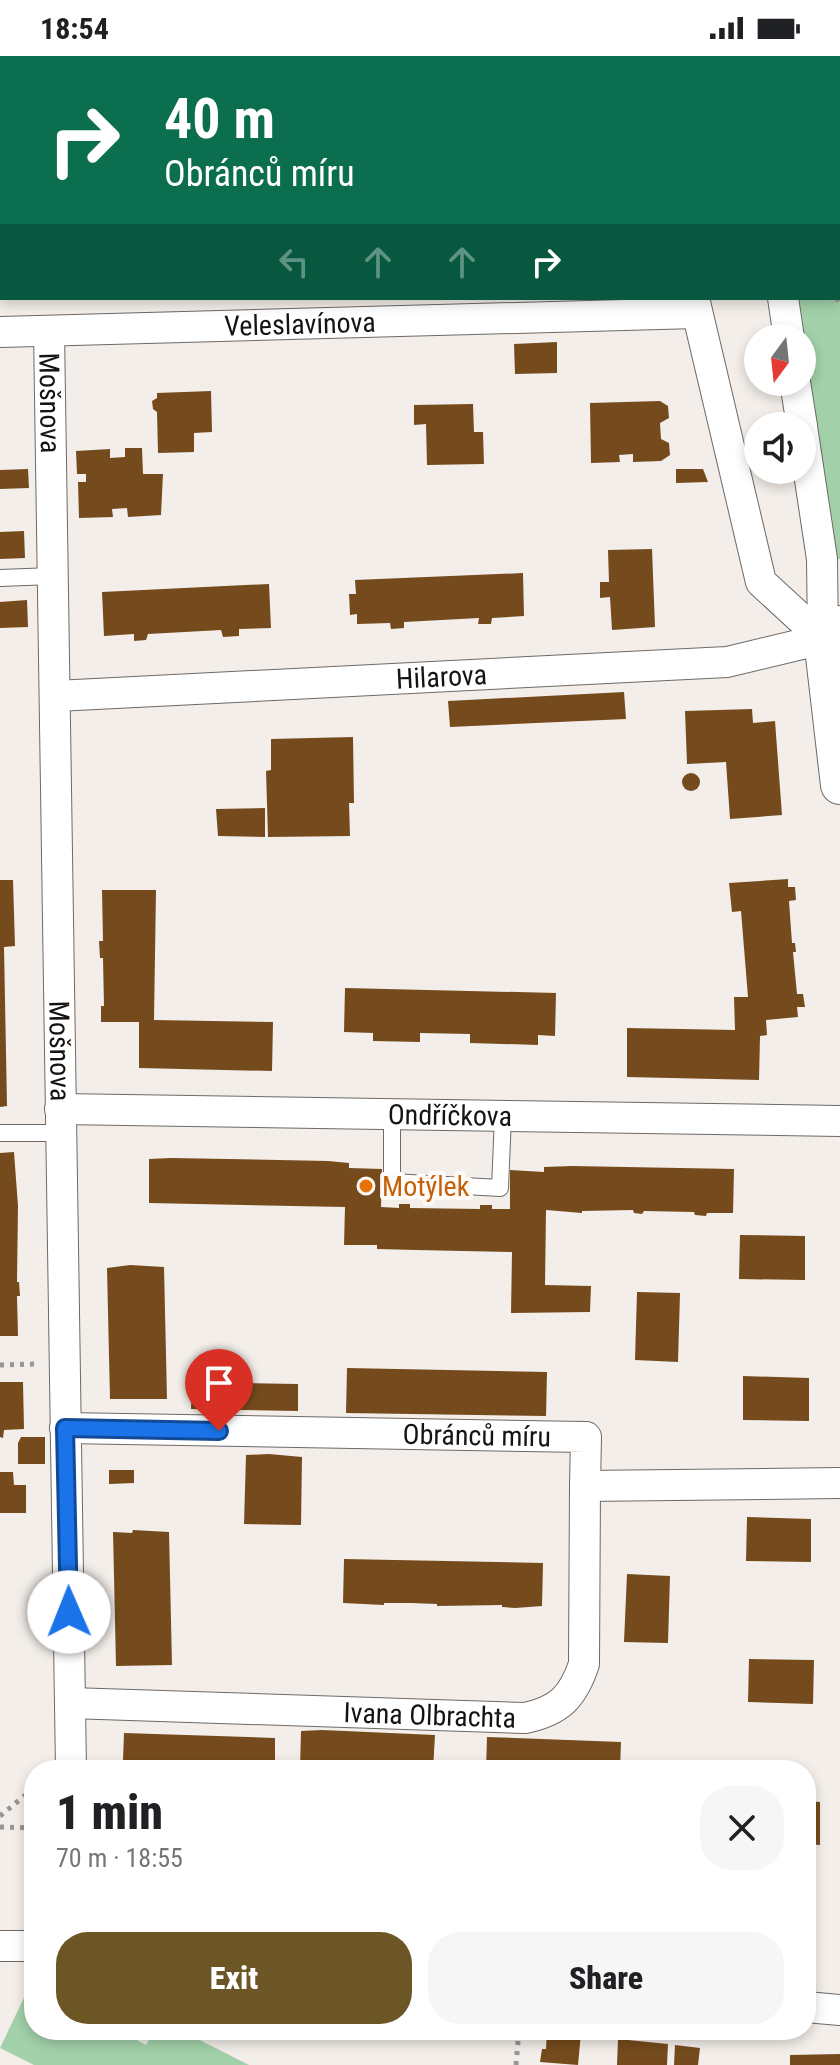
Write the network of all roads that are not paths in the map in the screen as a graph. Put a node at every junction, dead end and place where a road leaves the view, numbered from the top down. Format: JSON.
{"nodes":[{"id":1,"x":783,"y":300,"type":"edge"},
{"id":2,"x":695,"y":306,"type":"edge"},
{"id":3,"x":787,"y":324,"type":"edge"},
{"id":4,"x":49,"y":331,"type":"junction"},
{"id":5,"x":0,"y":332,"type":"edge"},
{"id":6,"x":811,"y":484,"type":"edge"},
{"id":7,"x":53,"y":576,"type":"junction"},
{"id":8,"x":0,"y":578,"type":"edge"},
{"id":9,"x":831,"y":632,"type":"edge"},
{"id":10,"x":56,"y":696,"type":"junction"},
{"id":11,"x":840,"y":785,"type":"edge"},
{"id":12,"x":392,"y":1115,"type":"junction"},
{"id":13,"x":503,"y":1116,"type":"junction"},
{"id":14,"x":60,"y":1121,"type":"junction"},
{"id":15,"x":840,"y":1121,"type":"edge"},
{"id":16,"x":0,"y":1133,"type":"edge"},
{"id":17,"x":65,"y":1428,"type":"junction"},
{"id":18,"x":840,"y":1483,"type":"edge"},
{"id":19,"x":585,"y":1486,"type":"junction"},
{"id":20,"x":70,"y":1703,"type":"junction"},
{"id":21,"x":71,"y":1760,"type":"edge"},
{"id":22,"x":0,"y":1946,"type":"edge"},
{"id":23,"x":24,"y":1946,"type":"edge"},
{"id":24,"x":816,"y":2008,"type":"edge"},
{"id":25,"x":840,"y":2010,"type":"edge"}],
"edges":[{"from":1,"to":3,"type":"street"},
{"from":2,"to":4,"type":"street","name":"Veleslavínova"},
{"from":2,"to":9,"type":"street"},
{"from":4,"to":5,"type":"street","name":"Veleslavínova"},
{"from":4,"to":7,"type":"street","name":"Mošnova"},
{"from":6,"to":9,"type":"street"},
{"from":7,"to":8,"type":"lane"},
{"from":7,"to":10,"type":"street","name":"Mošnova"},
{"from":9,"to":10,"type":"street","name":"Hilarova"},
{"from":9,"to":11,"type":"street"},
{"from":10,"to":14,"type":"street","name":"Mošnova"},
{"from":12,"to":13,"type":"street","name":"Ondříčkova"},
{"from":12,"to":13,"type":"lane"},
{"from":12,"to":14,"type":"street","name":"Ondříčkova"},
{"from":13,"to":15,"type":"street","name":"Ondříčkova"},
{"from":14,"to":16,"type":"lane"},
{"from":14,"to":17,"type":"street","name":"Mošnova"},
{"from":17,"to":19,"type":"street","name":"Obránců míru"},
{"from":17,"to":20,"type":"street","name":"Mošnova"},
{"from":18,"to":19,"type":"street"},
{"from":19,"to":20,"type":"street","name":"Ivana Olbrachta"},
{"from":20,"to":21,"type":"street","name":"Mošnova"},
{"from":22,"to":23,"type":"street"},
{"from":24,"to":25,"type":"street"}]}
